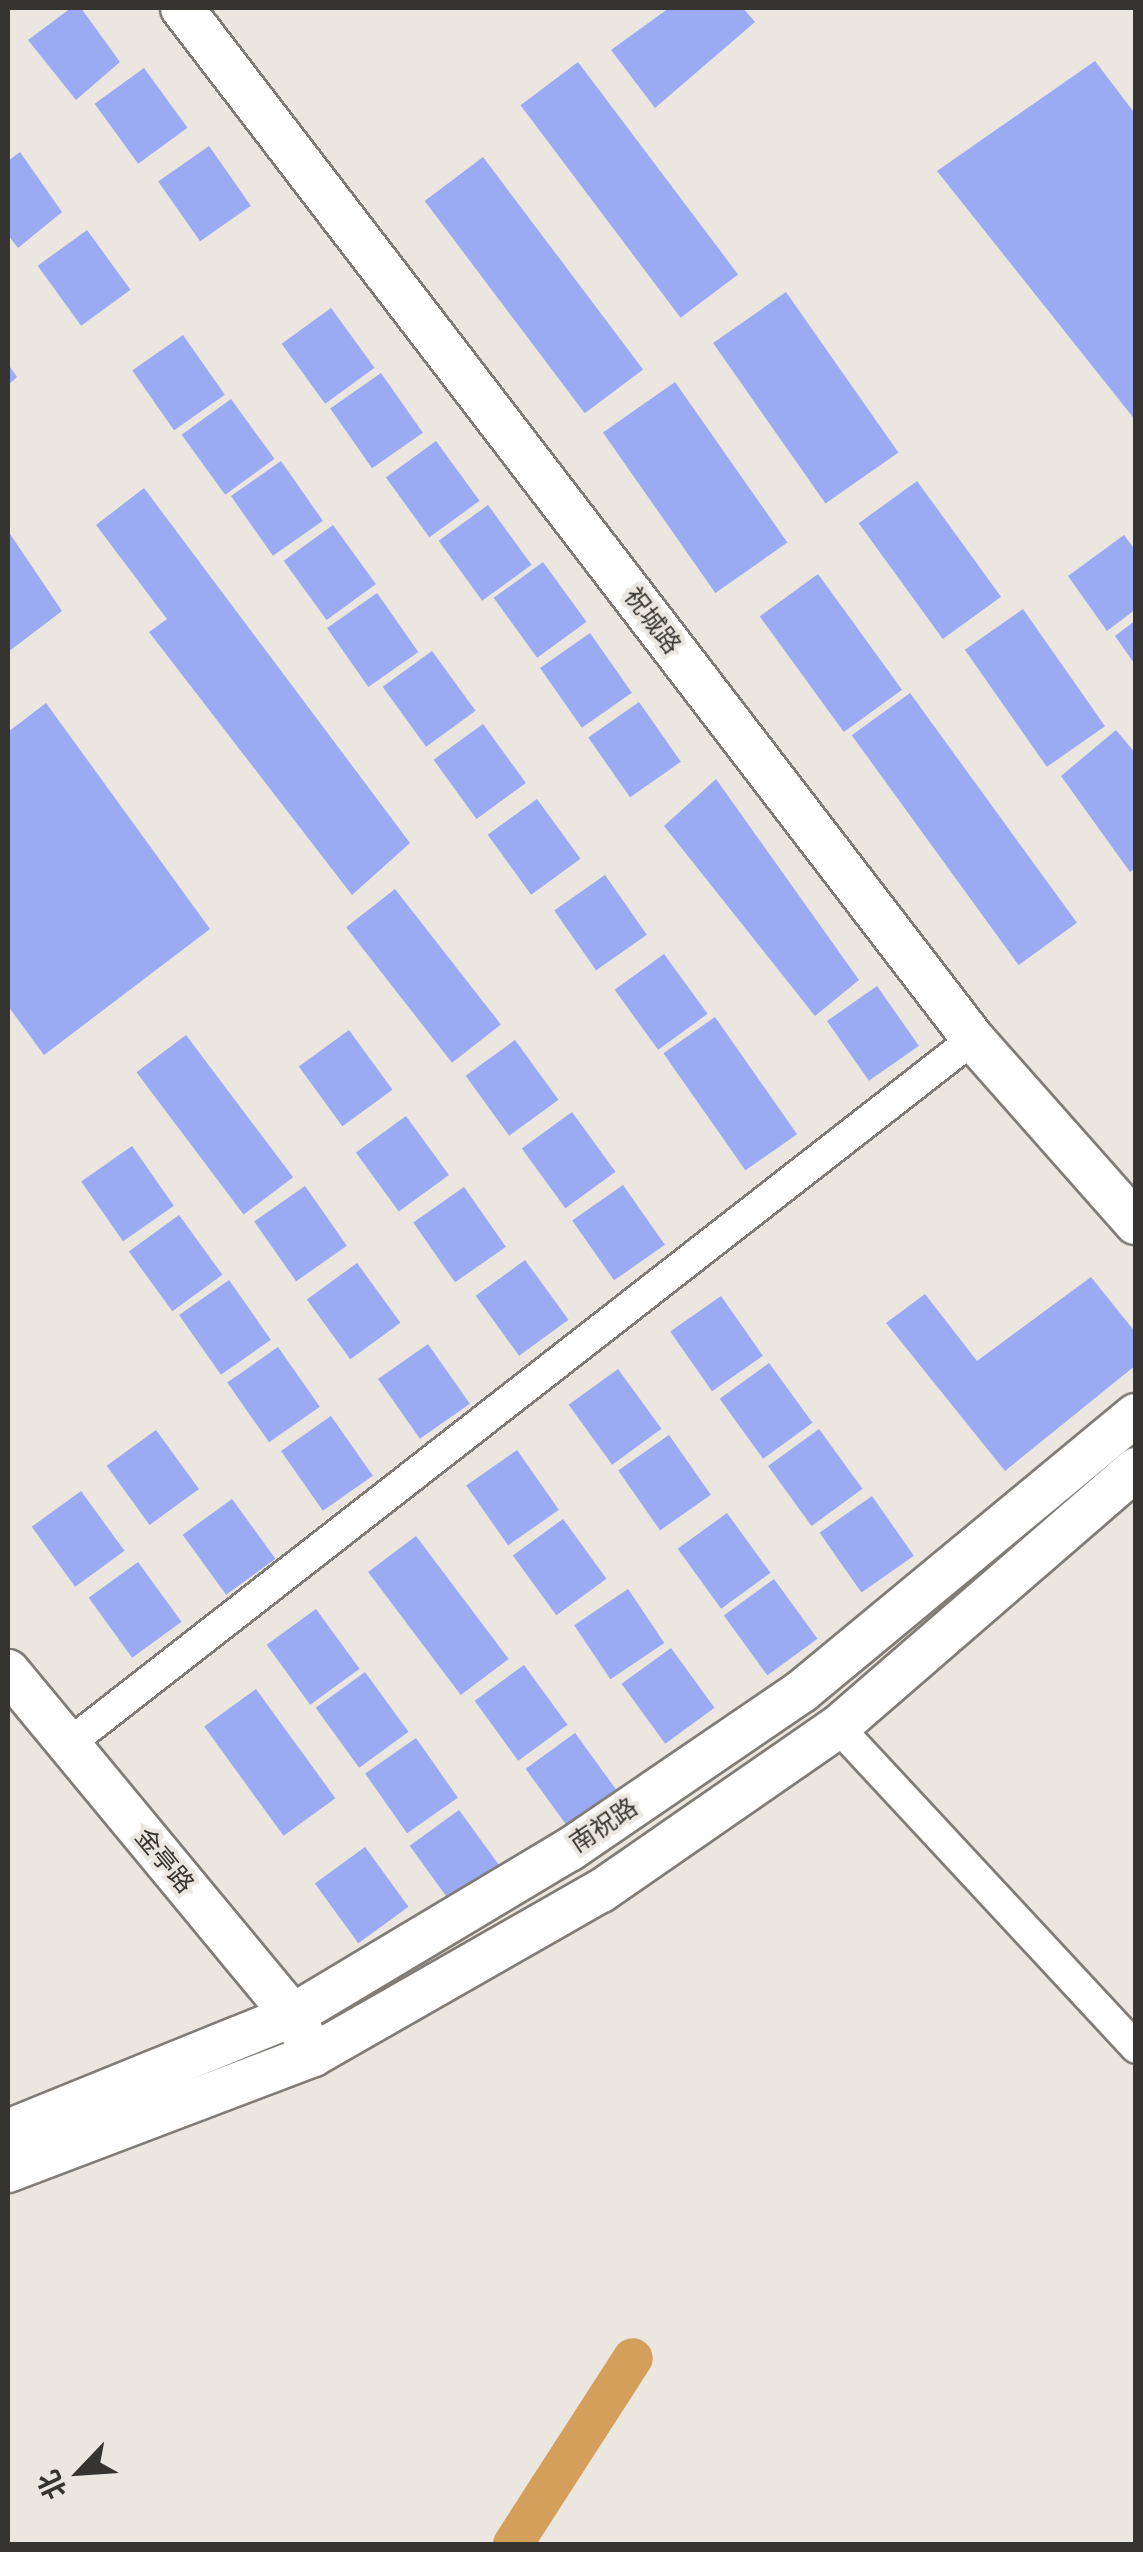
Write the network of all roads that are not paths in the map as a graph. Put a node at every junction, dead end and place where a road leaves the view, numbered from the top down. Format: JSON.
{"nodes":[{"id":1,"x":182,"y":8,"type":"edge"},
{"id":2,"x":972,"y":1039,"type":"junction"},
{"id":3,"x":1136,"y":1222,"type":"edge"},
{"id":4,"x":1136,"y":1416,"type":"edge"},
{"id":5,"x":1136,"y":1470,"type":"edge"},
{"id":6,"x":8,"y":1671,"type":"edge"},
{"id":7,"x":838,"y":1727,"type":"junction"},
{"id":8,"x":67,"y":1746,"type":"junction"},
{"id":9,"x":293,"y":2015,"type":"junction"},
{"id":10,"x":1136,"y":2048,"type":"edge"},
{"id":11,"x":313,"y":2055,"type":"junction"},
{"id":12,"x":8,"y":2131,"type":"edge"},
{"id":13,"x":8,"y":2170,"type":"edge"}],
"edges":[{"from":1,"to":2,"type":"main road","name":"祝城路"},
{"from":2,"to":3,"type":"main road","name":"祝城路"},
{"from":2,"to":8,"type":"street"},
{"from":4,"to":9,"type":"main road","name":"南祝路"},
{"from":5,"to":7,"type":"main road","name":"南祝路"},
{"from":6,"to":8,"type":"main road","name":"金亭路"},
{"from":7,"to":10,"type":"street"},
{"from":7,"to":11,"type":"main road","name":"南祝路"},
{"from":8,"to":9,"type":"main road","name":"金亭路"},
{"from":9,"to":11,"type":"main road","name":"金亭路"},
{"from":9,"to":12,"type":"main road","name":"南祝路"},
{"from":11,"to":13,"type":"main road","name":"南祝路"}]}
